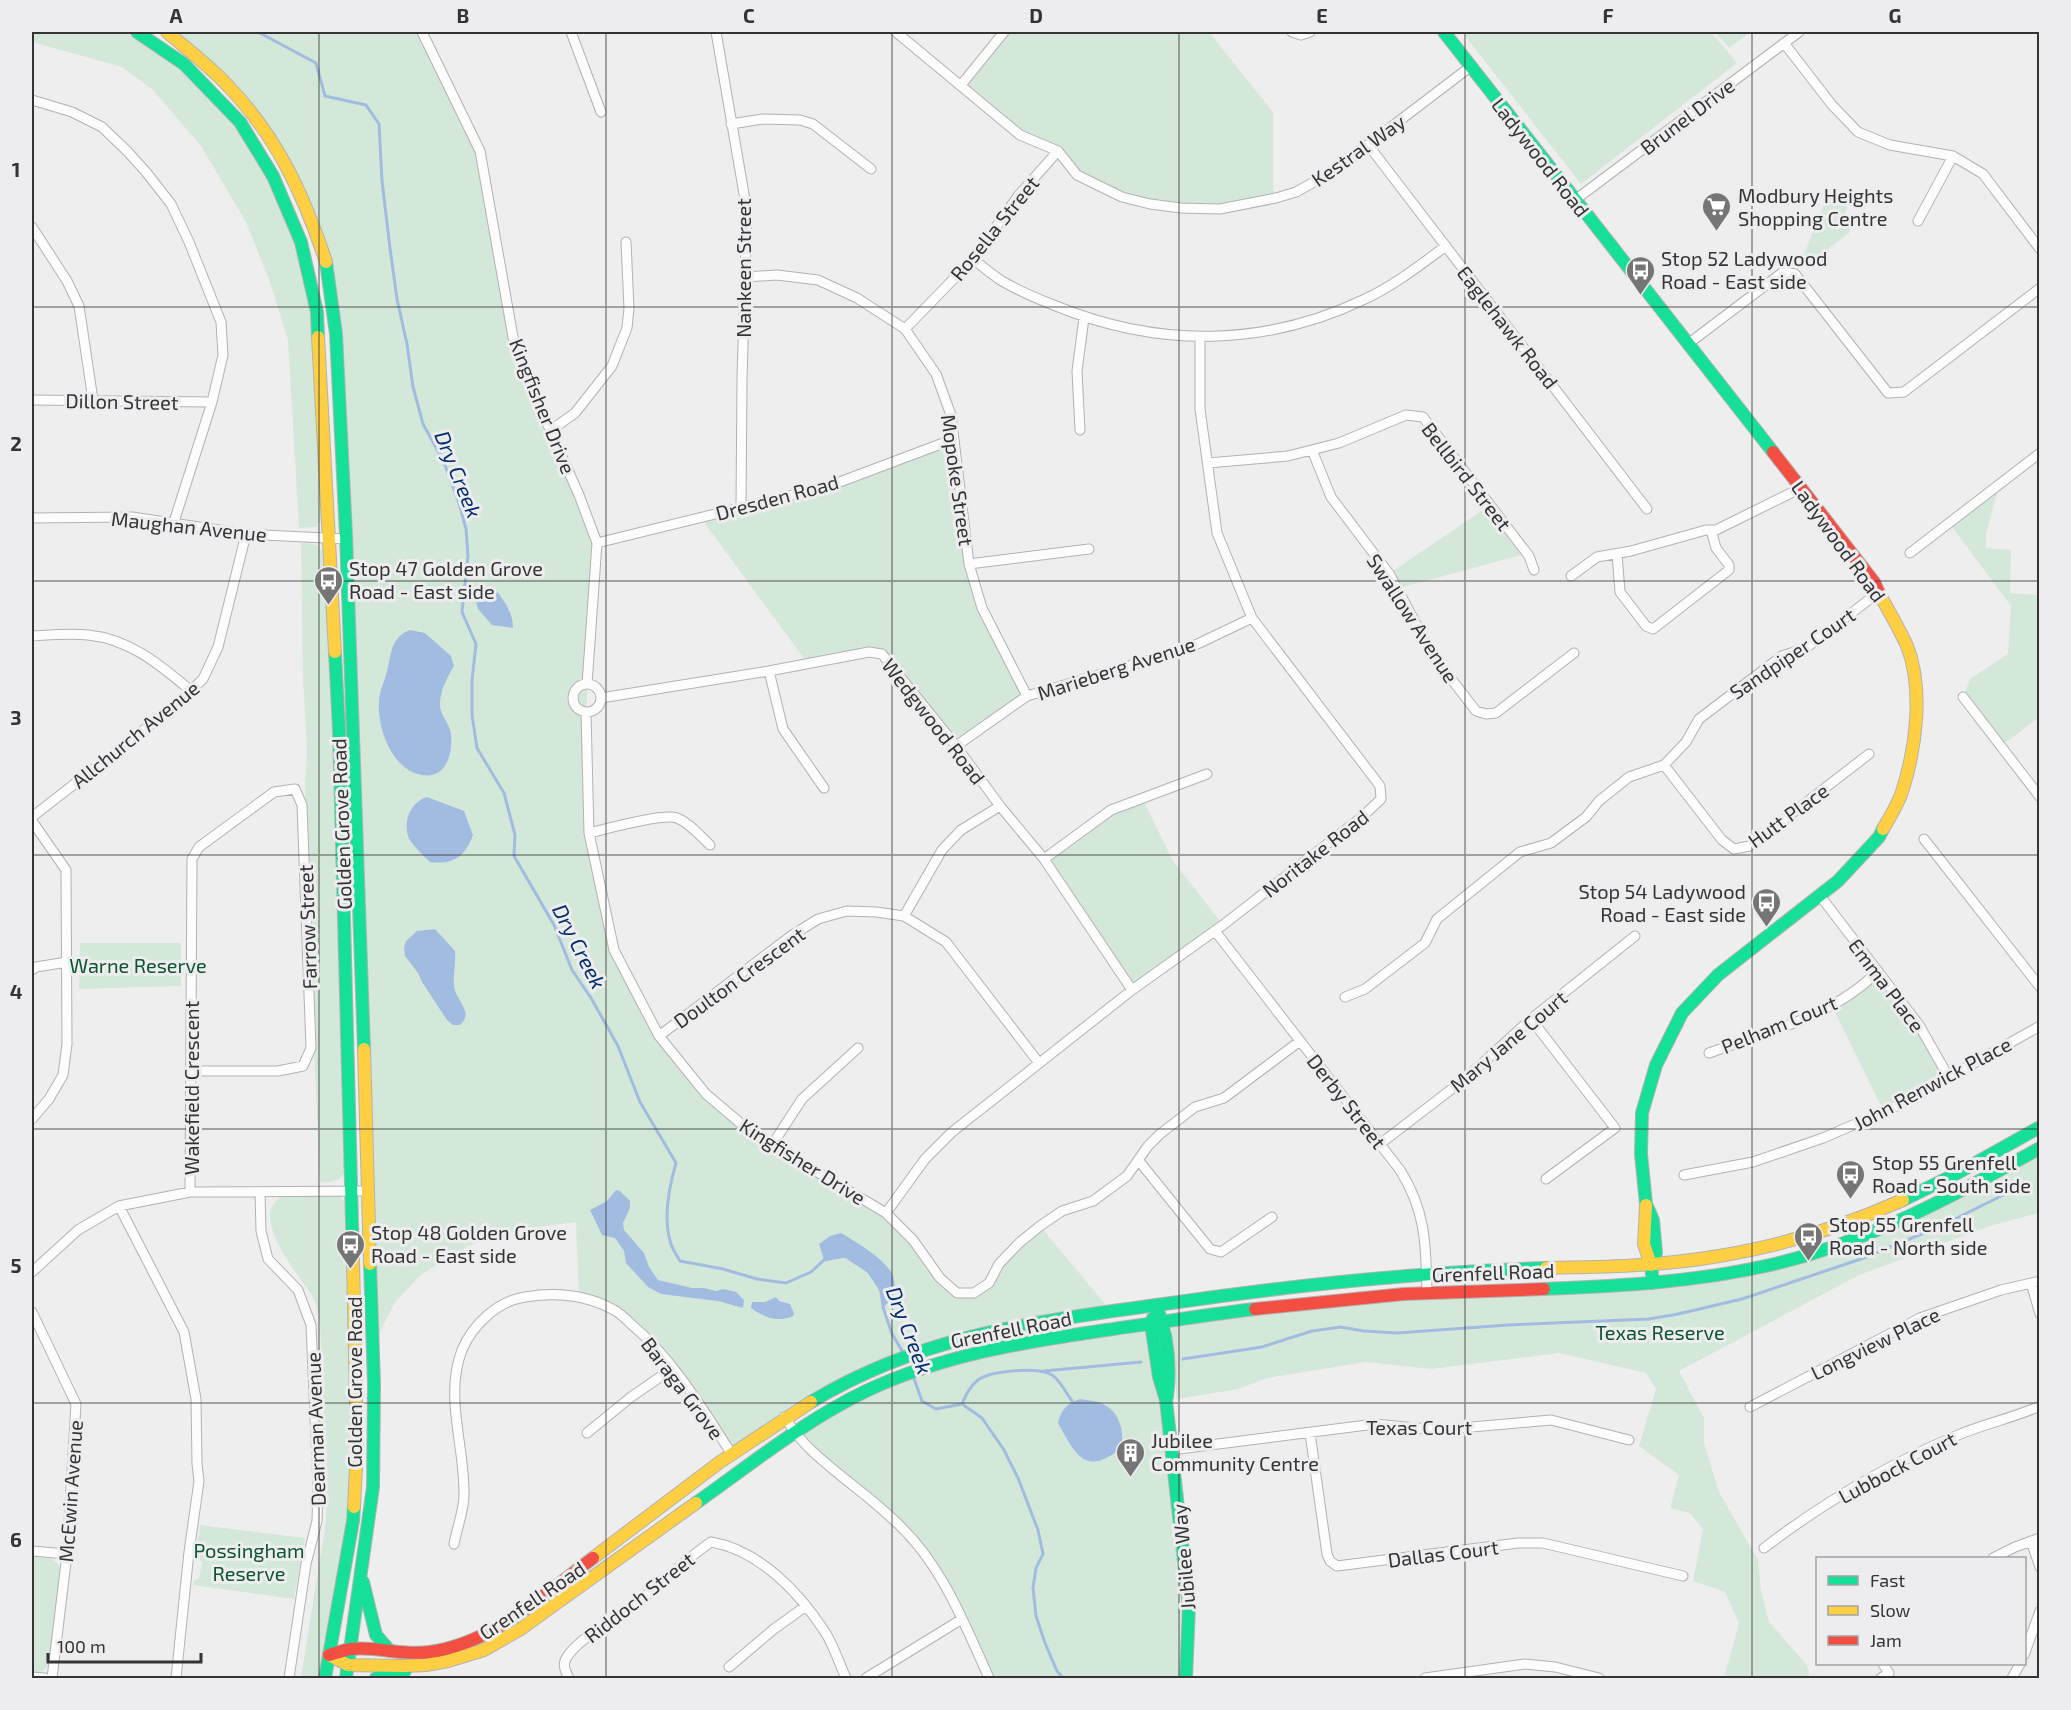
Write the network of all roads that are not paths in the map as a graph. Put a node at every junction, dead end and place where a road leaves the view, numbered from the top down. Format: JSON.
{"nodes":[{"id":1,"x":137,"y":32,"type":"edge"},
{"id":2,"x":167,"y":32,"type":"edge"},
{"id":3,"x":422,"y":32,"type":"edge"},
{"id":4,"x":571,"y":32,"type":"edge"},
{"id":5,"x":716,"y":32,"type":"edge"},
{"id":6,"x":896,"y":32,"type":"edge"},
{"id":7,"x":1004,"y":32,"type":"edge"},
{"id":8,"x":1292,"y":32,"type":"edge"},
{"id":9,"x":1310,"y":32,"type":"edge"},
{"id":10,"x":1444,"y":32,"type":"edge"},
{"id":11,"x":1799,"y":32,"type":"edge"},
{"id":12,"x":1784,"y":43,"type":"junction"},
{"id":13,"x":1470,"y":67,"type":"junction"},
{"id":14,"x":961,"y":85,"type":"junction"},
{"id":15,"x":32,"y":100,"type":"edge"},
{"id":16,"x":602,"y":112,"type":"dead end"},
{"id":17,"x":731,"y":124,"type":"junction"},
{"id":18,"x":1369,"y":146,"type":"junction"},
{"id":19,"x":1058,"y":151,"type":"junction"},
{"id":20,"x":1953,"y":156,"type":"junction"},
{"id":21,"x":872,"y":169,"type":"dead end"},
{"id":22,"x":1575,"y":200,"type":"junction"},
{"id":23,"x":1918,"y":221,"type":"dead end"},
{"id":24,"x":32,"y":227,"type":"edge"},
{"id":25,"x":626,"y":242,"type":"dead end"},
{"id":26,"x":1446,"y":246,"type":"junction"},
{"id":27,"x":2040,"y":249,"type":"edge"},
{"id":28,"x":973,"y":260,"type":"junction"},
{"id":29,"x":745,"y":278,"type":"junction"},
{"id":30,"x":2040,"y":288,"type":"edge"},
{"id":31,"x":1084,"y":318,"type":"junction"},
{"id":32,"x":905,"y":329,"type":"junction"},
{"id":33,"x":1200,"y":338,"type":"junction"},
{"id":34,"x":1688,"y":344,"type":"junction"},
{"id":35,"x":32,"y":400,"type":"edge"},
{"id":36,"x":93,"y":400,"type":"junction"},
{"id":37,"x":212,"y":402,"type":"junction"},
{"id":38,"x":550,"y":430,"type":"junction"},
{"id":39,"x":1080,"y":430,"type":"dead end"},
{"id":40,"x":954,"y":439,"type":"junction"},
{"id":41,"x":1312,"y":450,"type":"junction"},
{"id":42,"x":2040,"y":453,"type":"edge"},
{"id":43,"x":1208,"y":463,"type":"junction"},
{"id":44,"x":1801,"y":488,"type":"junction"},
{"id":45,"x":741,"y":507,"type":"junction"},
{"id":46,"x":1647,"y":508,"type":"dead end"},
{"id":47,"x":32,"y":518,"type":"edge"},
{"id":48,"x":174,"y":522,"type":"junction"},
{"id":49,"x":1711,"y":530,"type":"junction"},
{"id":50,"x":246,"y":534,"type":"junction"},
{"id":51,"x":328,"y":539,"type":"junction"},
{"id":52,"x":346,"y":539,"type":"junction"},
{"id":53,"x":597,"y":543,"type":"junction"},
{"id":54,"x":1089,"y":549,"type":"dead end"},
{"id":55,"x":1910,"y":553,"type":"dead end"},
{"id":56,"x":1617,"y":554,"type":"junction"},
{"id":57,"x":969,"y":564,"type":"junction"},
{"id":58,"x":1534,"y":570,"type":"dead end"},
{"id":59,"x":1571,"y":576,"type":"dead end"},
{"id":60,"x":1879,"y":592,"type":"junction"},
{"id":61,"x":1252,"y":618,"type":"junction"},
{"id":62,"x":32,"y":636,"type":"edge"},
{"id":63,"x":1574,"y":653,"type":"dead end"},
{"id":64,"x":769,"y":671,"type":"junction"},
{"id":65,"x":587,"y":684,"type":"junction"},
{"id":66,"x":190,"y":690,"type":"junction"},
{"id":67,"x":1026,"y":696,"type":"junction"},
{"id":68,"x":1963,"y":697,"type":"dead end"},
{"id":69,"x":601,"y":699,"type":"junction"},
{"id":70,"x":586,"y":712,"type":"junction"},
{"id":71,"x":956,"y":746,"type":"junction"},
{"id":72,"x":1869,"y":754,"type":"dead end"},
{"id":73,"x":1665,"y":765,"type":"junction"},
{"id":74,"x":1207,"y":774,"type":"dead end"},
{"id":75,"x":824,"y":788,"type":"dead end"},
{"id":76,"x":295,"y":789,"type":"joint"},
{"id":77,"x":2040,"y":798,"type":"edge"},
{"id":78,"x":1000,"y":806,"type":"junction"},
{"id":79,"x":32,"y":819,"type":"edge"},
{"id":80,"x":589,"y":833,"type":"junction"},
{"id":81,"x":1924,"y":838,"type":"dead end"},
{"id":82,"x":710,"y":845,"type":"dead end"},
{"id":83,"x":1044,"y":859,"type":"junction"},
{"id":84,"x":1821,"y":897,"type":"junction"},
{"id":85,"x":904,"y":916,"type":"junction"},
{"id":86,"x":1215,"y":931,"type":"junction"},
{"id":87,"x":1635,"y":936,"type":"dead end"},
{"id":88,"x":67,"y":962,"type":"junction"},
{"id":89,"x":32,"y":970,"type":"edge"},
{"id":90,"x":1877,"y":972,"type":"junction"},
{"id":91,"x":2040,"y":987,"type":"edge"},
{"id":92,"x":1132,"y":990,"type":"junction"},
{"id":93,"x":1346,"y":997,"type":"dead end"},
{"id":94,"x":1531,"y":1019,"type":"junction"},
{"id":95,"x":2040,"y":1026,"type":"edge"},
{"id":96,"x":659,"y":1036,"type":"junction"},
{"id":97,"x":1300,"y":1041,"type":"junction"},
{"id":98,"x":858,"y":1048,"type":"dead end"},
{"id":99,"x":1709,"y":1053,"type":"dead end"},
{"id":100,"x":1039,"y":1063,"type":"junction"},
{"id":101,"x":191,"y":1071,"type":"junction"},
{"id":102,"x":1948,"y":1076,"type":"junction"},
{"id":103,"x":32,"y":1119,"type":"edge"},
{"id":104,"x":2040,"y":1127,"type":"edge"},
{"id":105,"x":1380,"y":1144,"type":"junction"},
{"id":106,"x":772,"y":1145,"type":"junction"},
{"id":107,"x":2040,"y":1148,"type":"edge"},
{"id":108,"x":1139,"y":1161,"type":"junction"},
{"id":109,"x":1684,"y":1175,"type":"dead end"},
{"id":110,"x":1546,"y":1179,"type":"dead end"},
{"id":111,"x":368,"y":1191,"type":"junction"},
{"id":112,"x":190,"y":1192,"type":"junction"},
{"id":113,"x":260,"y":1192,"type":"junction"},
{"id":114,"x":352,"y":1192,"type":"junction"},
{"id":115,"x":119,"y":1206,"type":"junction"},
{"id":116,"x":886,"y":1213,"type":"junction"},
{"id":117,"x":1272,"y":1217,"type":"dead end"},
{"id":118,"x":1651,"y":1265,"type":"junction"},
{"id":119,"x":32,"y":1272,"type":"edge"},
{"id":120,"x":1427,"y":1274,"type":"junction"},
{"id":121,"x":2036,"y":1282,"type":"edge"},
{"id":122,"x":1653,"y":1283,"type":"junction"},
{"id":123,"x":1427,"y":1293,"type":"junction"},
{"id":124,"x":1156,"y":1305,"type":"junction"},
{"id":125,"x":32,"y":1312,"type":"edge"},
{"id":126,"x":2040,"y":1314,"type":"edge"},
{"id":127,"x":1157,"y":1323,"type":"junction"},
{"id":128,"x":673,"y":1368,"type":"junction"},
{"id":129,"x":2040,"y":1406,"type":"edge"},
{"id":130,"x":1750,"y":1407,"type":"dead end"},
{"id":131,"x":784,"y":1417,"type":"junction"},
{"id":132,"x":795,"y":1432,"type":"junction"},
{"id":133,"x":587,"y":1433,"type":"dead end"},
{"id":134,"x":1310,"y":1433,"type":"junction"},
{"id":135,"x":1629,"y":1440,"type":"dead end"},
{"id":136,"x":1172,"y":1450,"type":"junction"},
{"id":137,"x":731,"y":1453,"type":"junction"},
{"id":138,"x":2035,"y":1540,"type":"edge"},
{"id":139,"x":454,"y":1544,"type":"dead end"},
{"id":140,"x":1764,"y":1548,"type":"dead end"},
{"id":141,"x":32,"y":1551,"type":"edge"},
{"id":142,"x":67,"y":1554,"type":"junction"},
{"id":143,"x":1995,"y":1557,"type":"edge"},
{"id":144,"x":2040,"y":1567,"type":"edge"},
{"id":145,"x":361,"y":1575,"type":"junction"},
{"id":146,"x":1683,"y":1576,"type":"dead end"},
{"id":147,"x":806,"y":1606,"type":"junction"},
{"id":148,"x":2040,"y":1611,"type":"edge"},
{"id":149,"x":962,"y":1619,"type":"junction"},
{"id":150,"x":351,"y":1649,"type":"junction"},
{"id":151,"x":390,"y":1651,"type":"junction"},
{"id":152,"x":2026,"y":1652,"type":"edge"},
{"id":153,"x":329,"y":1655,"type":"junction"},
{"id":154,"x":348,"y":1665,"type":"junction"},
{"id":155,"x":426,"y":1665,"type":"junction"},
{"id":156,"x":1884,"y":1665,"type":"edge"},
{"id":157,"x":729,"y":1667,"type":"dead end"},
{"id":158,"x":567,"y":1674,"type":"edge"},
{"id":159,"x":32,"y":1677,"type":"edge"},
{"id":160,"x":1441,"y":1677,"type":"edge"},
{"id":161,"x":45,"y":1678,"type":"edge"},
{"id":162,"x":52,"y":1678,"type":"edge"},
{"id":163,"x":176,"y":1678,"type":"edge"},
{"id":164,"x":289,"y":1678,"type":"edge"},
{"id":165,"x":325,"y":1678,"type":"edge"},
{"id":166,"x":346,"y":1678,"type":"edge"},
{"id":167,"x":376,"y":1678,"type":"edge"},
{"id":168,"x":846,"y":1678,"type":"edge"},
{"id":169,"x":866,"y":1678,"type":"edge"},
{"id":170,"x":989,"y":1678,"type":"edge"},
{"id":171,"x":1186,"y":1678,"type":"edge"},
{"id":172,"x":1425,"y":1678,"type":"edge"},
{"id":173,"x":1599,"y":1678,"type":"edge"},
{"id":174,"x":1881,"y":1678,"type":"edge"}],
"edges":[{"from":1,"to":51,"type":"main road","name":"Golden Grove Road"},
{"from":2,"to":52,"type":"main road","name":"Golden Grove Road"},
{"from":3,"to":38,"type":"street","name":"Kingfisher Drive"},
{"from":4,"to":16,"type":"street"},
{"from":5,"to":17,"type":"street","name":"Nankeen Street"},
{"from":6,"to":14,"type":"street","name":"Kestral Way"},
{"from":7,"to":14,"type":"street"},
{"from":8,"to":9,"type":"street"},
{"from":10,"to":13,"type":"main road","name":"Ladywood Road"},
{"from":11,"to":12,"type":"street","name":"Brunel Drive"},
{"from":12,"to":20,"type":"street"},
{"from":12,"to":22,"type":"street","name":"Brunel Drive"},
{"from":13,"to":18,"type":"street","name":"Kestral Way"},
{"from":13,"to":22,"type":"main road","name":"Ladywood Road"},
{"from":14,"to":19,"type":"street","name":"Kestral Way"},
{"from":15,"to":37,"type":"street"},
{"from":17,"to":21,"type":"street"},
{"from":17,"to":29,"type":"street","name":"Nankeen Street"},
{"from":18,"to":19,"type":"street","name":"Kestral Way"},
{"from":18,"to":26,"type":"street","name":"Eaglehawk Road"},
{"from":19,"to":28,"type":"street","name":"Rosella Street"},
{"from":20,"to":23,"type":"street"},
{"from":20,"to":27,"type":"street"},
{"from":22,"to":34,"type":"main road","name":"Ladywood Road"},
{"from":24,"to":36,"type":"street"},
{"from":25,"to":38,"type":"street"},
{"from":26,"to":33,"type":"street"},
{"from":26,"to":46,"type":"street","name":"Eaglehawk Road"},
{"from":28,"to":31,"type":"street"},
{"from":28,"to":32,"type":"street","name":"Rosella Street"},
{"from":29,"to":32,"type":"street","name":"Mopoke Street"},
{"from":29,"to":45,"type":"street","name":"Nankeen Street"},
{"from":30,"to":34,"type":"street"},
{"from":31,"to":33,"type":"street"},
{"from":31,"to":39,"type":"street"},
{"from":32,"to":40,"type":"street","name":"Mopoke Street"},
{"from":33,"to":43,"type":"street","name":"Noritake Road"},
{"from":34,"to":44,"type":"main road","name":"Ladywood Road"},
{"from":35,"to":36,"type":"street","name":"Dillon Street"},
{"from":36,"to":37,"type":"street","name":"Dillon Street"},
{"from":37,"to":48,"type":"street"},
{"from":38,"to":53,"type":"street","name":"Kingfisher Drive"},
{"from":40,"to":45,"type":"street","name":"Dresden Road"},
{"from":40,"to":57,"type":"street","name":"Mopoke Street"},
{"from":41,"to":43,"type":"street","name":"Bellbird Street"},
{"from":41,"to":58,"type":"street","name":"Bellbird Street"},
{"from":41,"to":63,"type":"street","name":"Swallow Avenue"},
{"from":42,"to":55,"type":"street"},
{"from":43,"to":61,"type":"street","name":"Noritake Road"},
{"from":44,"to":49,"type":"street"},
{"from":44,"to":60,"type":"main road","name":"Ladywood Road"},
{"from":45,"to":53,"type":"street","name":"Dresden Road"},
{"from":47,"to":48,"type":"street","name":"Maughan Avenue"},
{"from":48,"to":50,"type":"street","name":"Maughan Avenue"},
{"from":49,"to":56,"type":"street"},
{"from":49,"to":56,"type":"street"},
{"from":50,"to":51,"type":"street","name":"Maughan Avenue"},
{"from":50,"to":66,"type":"street","name":"Allchurch Avenue"},
{"from":51,"to":52,"type":"street","name":"Maughan Avenue"},
{"from":51,"to":114,"type":"main road","name":"Golden Grove Road"},
{"from":52,"to":111,"type":"main road","name":"Golden Grove Road"},
{"from":53,"to":65,"type":"street","name":"Kingfisher Drive"},
{"from":54,"to":57,"type":"street"},
{"from":56,"to":59,"type":"street"},
{"from":57,"to":67,"type":"street","name":"Mopoke Street"},
{"from":60,"to":73,"type":"street","name":"Sandpiper Court"},
{"from":60,"to":84,"type":"main road","name":"Ladywood Road"},
{"from":61,"to":67,"type":"street","name":"Marieberg Avenue"},
{"from":61,"to":86,"type":"street","name":"Noritake Road"},
{"from":62,"to":66,"type":"street"},
{"from":64,"to":69,"type":"street","name":"Wedgwood Road"},
{"from":64,"to":71,"type":"street","name":"Wedgwood Road"},
{"from":64,"to":75,"type":"street"},
{"from":65,"to":69,"type":"street"},
{"from":65,"to":70,"type":"street"},
{"from":66,"to":79,"type":"street","name":"Allchurch Avenue"},
{"from":67,"to":71,"type":"street","name":"Marieberg Avenue"},
{"from":68,"to":77,"type":"street"},
{"from":69,"to":70,"type":"street"},
{"from":70,"to":80,"type":"street","name":"Kingfisher Drive"},
{"from":71,"to":78,"type":"street","name":"Wedgwood Road"},
{"from":72,"to":73,"type":"street","name":"Hutt Place"},
{"from":73,"to":93,"type":"street","name":"Sandpiper Court"},
{"from":74,"to":83,"type":"street"},
{"from":76,"to":101,"type":"street","name":"Wakefield Crescent"},
{"from":76,"to":101,"type":"street","name":"Farrow Street"},
{"from":78,"to":83,"type":"street","name":"Wedgwood Road"},
{"from":78,"to":85,"type":"street"},
{"from":79,"to":88,"type":"street"},
{"from":80,"to":82,"type":"street"},
{"from":80,"to":96,"type":"street","name":"Kingfisher Drive"},
{"from":81,"to":91,"type":"street"},
{"from":83,"to":92,"type":"street","name":"Wedgwood Road"},
{"from":84,"to":90,"type":"street","name":"Emma Place"},
{"from":84,"to":118,"type":"main road","name":"Ladywood Road"},
{"from":85,"to":96,"type":"street","name":"Doulton Crescent"},
{"from":85,"to":100,"type":"street","name":"Doulton Crescent"},
{"from":86,"to":92,"type":"street","name":"Noritake Road"},
{"from":86,"to":97,"type":"street","name":"Derby Street"},
{"from":87,"to":94,"type":"street","name":"Mary Jane Court"},
{"from":88,"to":89,"type":"street"},
{"from":88,"to":103,"type":"street"},
{"from":90,"to":99,"type":"street","name":"Pelham Court"},
{"from":90,"to":102,"type":"street","name":"Emma Place"},
{"from":92,"to":100,"type":"street","name":"Noritake Road"},
{"from":94,"to":105,"type":"street","name":"Mary Jane Court"},
{"from":94,"to":110,"type":"street"},
{"from":95,"to":102,"type":"street","name":"John Renwick Place"},
{"from":96,"to":106,"type":"street","name":"Kingfisher Drive"},
{"from":97,"to":105,"type":"street","name":"Derby Street"},
{"from":97,"to":108,"type":"street","name":"Kingfisher Drive"},
{"from":98,"to":106,"type":"street"},
{"from":100,"to":116,"type":"street","name":"Noritake Road"},
{"from":101,"to":112,"type":"street","name":"Wakefield Crescent"},
{"from":102,"to":109,"type":"street","name":"John Renwick Place"},
{"from":104,"to":118,"type":"main road","name":"Grenfell Road"},
{"from":105,"to":120,"type":"street","name":"Derby Street"},
{"from":106,"to":116,"type":"street","name":"Kingfisher Drive"},
{"from":107,"to":122,"type":"main road","name":"Grenfell Road"},
{"from":108,"to":116,"type":"street","name":"Kingfisher Drive"},
{"from":108,"to":117,"type":"street"},
{"from":111,"to":114,"type":"street"},
{"from":111,"to":145,"type":"main road","name":"Golden Grove Road"},
{"from":112,"to":113,"type":"street"},
{"from":112,"to":115,"type":"street"},
{"from":113,"to":114,"type":"street"},
{"from":113,"to":164,"type":"street","name":"Dearman Avenue"},
{"from":114,"to":153,"type":"main road","name":"Golden Grove Road"},
{"from":115,"to":119,"type":"street"},
{"from":115,"to":163,"type":"street"},
{"from":118,"to":120,"type":"main road","name":"Grenfell Road"},
{"from":118,"to":122,"type":"main road","name":"Ladywood Road"},
{"from":120,"to":123,"type":"street","name":"Derby Street"},
{"from":120,"to":124,"type":"main road","name":"Grenfell Road"},
{"from":121,"to":126,"type":"street"},
{"from":121,"to":130,"type":"street","name":"Longview Place"},
{"from":122,"to":123,"type":"main road","name":"Grenfell Road"},
{"from":123,"to":127,"type":"main road","name":"Grenfell Road"},
{"from":124,"to":127,"type":"main road","name":"Jubilee Way"},
{"from":124,"to":131,"type":"main road","name":"Grenfell Road"},
{"from":125,"to":142,"type":"street","name":"McEwin Avenue"},
{"from":127,"to":132,"type":"main road","name":"Grenfell Road"},
{"from":127,"to":136,"type":"main road","name":"Jubilee Way"},
{"from":128,"to":133,"type":"street"},
{"from":128,"to":137,"type":"street","name":"Baraga Grove"},
{"from":128,"to":139,"type":"street","name":"Baraga Grove"},
{"from":129,"to":140,"type":"street","name":"Lubbock Court"},
{"from":131,"to":132,"type":"street"},
{"from":131,"to":137,"type":"main road","name":"Grenfell Road"},
{"from":132,"to":149,"type":"street"},
{"from":132,"to":155,"type":"main road","name":"Grenfell Road"},
{"from":134,"to":135,"type":"street","name":"Texas Court"},
{"from":134,"to":136,"type":"street","name":"Texas Court"},
{"from":134,"to":146,"type":"street","name":"Dallas Court"},
{"from":136,"to":171,"type":"main road","name":"Jubilee Way"},
{"from":137,"to":151,"type":"main road","name":"Grenfell Road"},
{"from":138,"to":143,"type":"street"},
{"from":138,"to":144,"type":"street"},
{"from":141,"to":142,"type":"street"},
{"from":142,"to":162,"type":"street","name":"McEwin Avenue"},
{"from":145,"to":150,"type":"main road","name":"Golden Grove Road"},
{"from":145,"to":151,"type":"main road"},
{"from":147,"to":157,"type":"street"},
{"from":147,"to":158,"type":"street","name":"Riddoch Street"},
{"from":147,"to":168,"type":"street"},
{"from":148,"to":152,"type":"street"},
{"from":149,"to":169,"type":"street"},
{"from":149,"to":170,"type":"street"},
{"from":150,"to":151,"type":"main road","name":"Grenfell Road"},
{"from":150,"to":153,"type":"main road","name":"Grenfell Road"},
{"from":150,"to":154,"type":"main road","name":"Golden Grove Road"},
{"from":153,"to":154,"type":"main road","name":"Grenfell Road"},
{"from":153,"to":165,"type":"main road","name":"Golden Grove Road"},
{"from":154,"to":155,"type":"main road","name":"Grenfell Road"},
{"from":154,"to":166,"type":"main road","name":"Golden Grove Road"},
{"from":155,"to":167,"type":"main road"},
{"from":156,"to":174,"type":"street"},
{"from":159,"to":161,"type":"street"},
{"from":160,"to":172,"type":"street"},
{"from":160,"to":173,"type":"street"}]}
